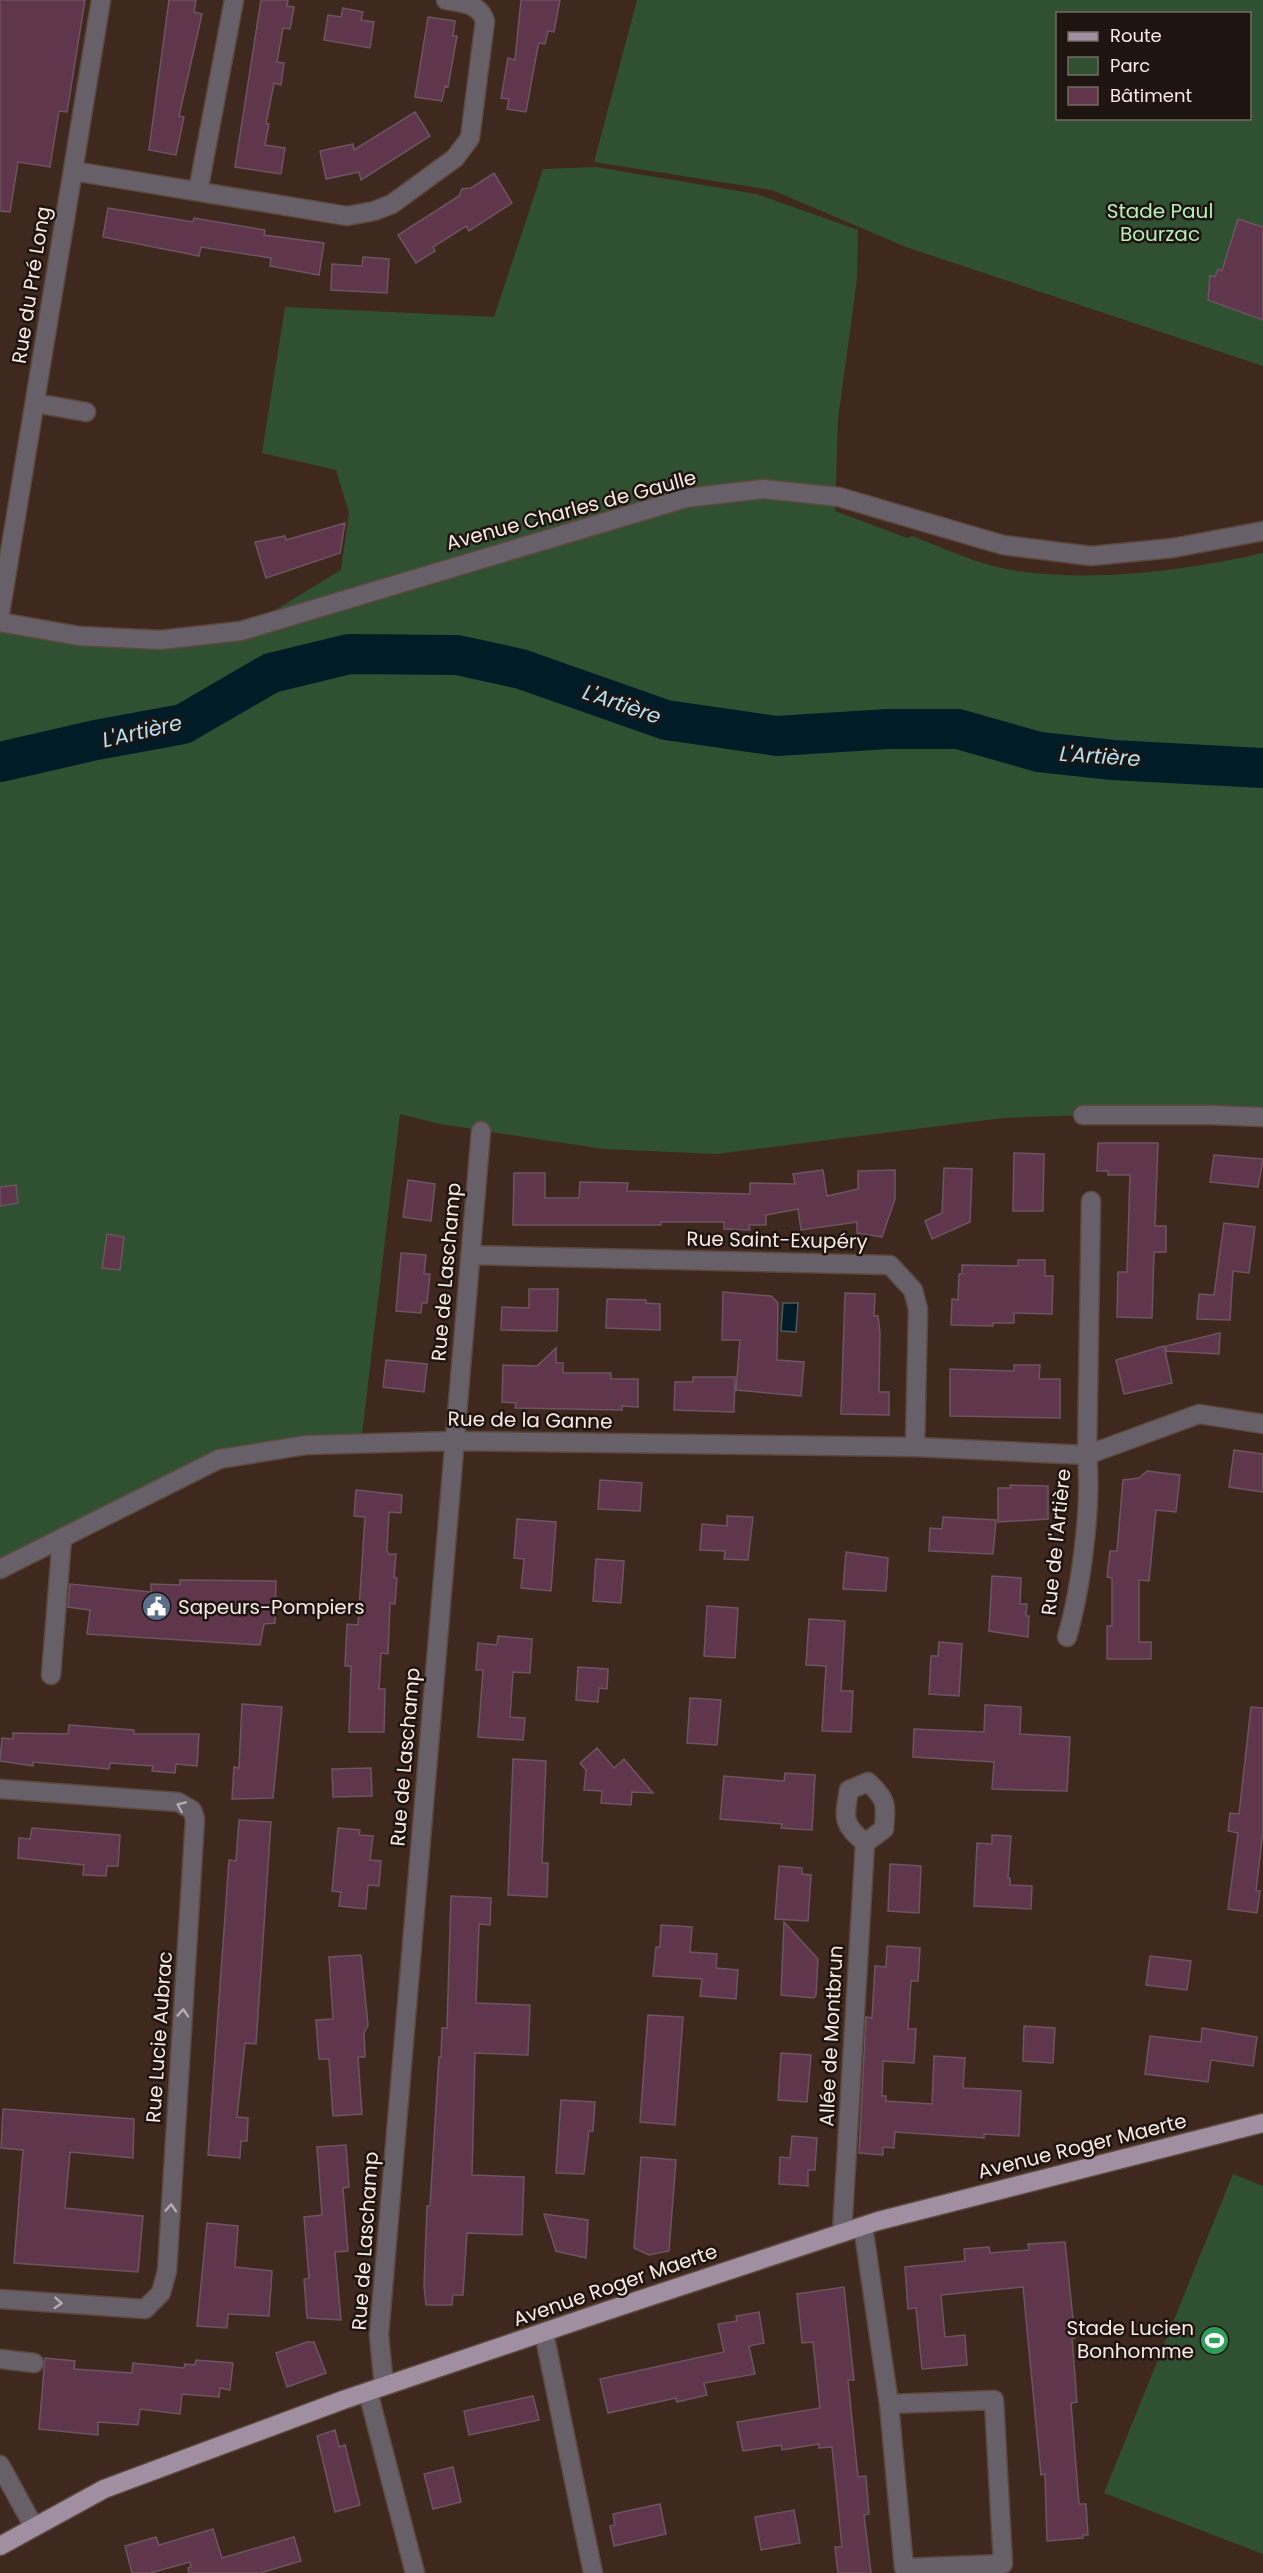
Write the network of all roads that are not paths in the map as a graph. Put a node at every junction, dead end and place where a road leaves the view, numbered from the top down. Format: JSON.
{"nodes":[{"id":1,"x":102,"y":0,"type":"edge"},
{"id":2,"x":234,"y":0,"type":"edge"},
{"id":3,"x":446,"y":0,"type":"edge"},
{"id":4,"x":73,"y":171,"type":"junction"},
{"id":5,"x":198,"y":191,"type":"junction"},
{"id":6,"x":35,"y":403,"type":"junction"},
{"id":7,"x":86,"y":412,"type":"dead end"},
{"id":8,"x":1263,"y":531,"type":"edge"},
{"id":9,"x":0,"y":614,"type":"edge"},
{"id":10,"x":0,"y":622,"type":"edge"},
{"id":11,"x":1083,"y":1115,"type":"dead end"},
{"id":12,"x":1263,"y":1117,"type":"edge"},
{"id":13,"x":481,"y":1131,"type":"dead end"},
{"id":14,"x":1091,"y":1201,"type":"dead end"},
{"id":15,"x":470,"y":1255,"type":"junction"},
{"id":16,"x":1263,"y":1424,"type":"edge"},
{"id":17,"x":454,"y":1441,"type":"junction"},
{"id":18,"x":915,"y":1448,"type":"junction"},
{"id":19,"x":1087,"y":1455,"type":"junction"},
{"id":20,"x":62,"y":1538,"type":"junction"},
{"id":21,"x":0,"y":1569,"type":"edge"},
{"id":22,"x":1067,"y":1637,"type":"dead end"},
{"id":23,"x":51,"y":1675,"type":"dead end"},
{"id":24,"x":0,"y":1789,"type":"edge"},
{"id":25,"x":865,"y":1843,"type":"dead end"},
{"id":26,"x":1263,"y":2123,"type":"edge"},
{"id":27,"x":863,"y":2226,"type":"junction"},
{"id":28,"x":842,"y":2233,"type":"junction"},
{"id":29,"x":0,"y":2299,"type":"edge"},
{"id":30,"x":544,"y":2332,"type":"junction"},
{"id":31,"x":0,"y":2359,"type":"edge"},
{"id":32,"x":34,"y":2363,"type":"dead end"},
{"id":33,"x":376,"y":2389,"type":"junction"},
{"id":34,"x":889,"y":2404,"type":"junction"},
{"id":35,"x":0,"y":2465,"type":"edge"},
{"id":36,"x":34,"y":2527,"type":"junction"},
{"id":37,"x":0,"y":2546,"type":"edge"},
{"id":38,"x":415,"y":2573,"type":"edge"},
{"id":39,"x":593,"y":2573,"type":"edge"}],
"edges":[{"from":1,"to":4,"type":"street","name":"Rue du Pré Long"},
{"from":2,"to":5,"type":"street"},
{"from":3,"to":5,"type":"street"},
{"from":4,"to":5,"type":"street"},
{"from":4,"to":6,"type":"street","name":"Rue du Pré Long"},
{"from":6,"to":7,"type":"street"},
{"from":6,"to":9,"type":"street","name":"Rue du Pré Long"},
{"from":8,"to":10,"type":"street","name":"Avenue Charles de Gaulle"},
{"from":11,"to":12,"type":"street"},
{"from":13,"to":15,"type":"street","name":"Rue de Laschamp"},
{"from":14,"to":19,"type":"street"},
{"from":15,"to":17,"type":"street","name":"Rue de Laschamp"},
{"from":15,"to":18,"type":"street","name":"Rue Saint-Exupéry"},
{"from":16,"to":19,"type":"street","name":"Rue de l'Artière"},
{"from":17,"to":18,"type":"street","name":"Rue de la Ganne"},
{"from":17,"to":20,"type":"street","name":"Rue de la Ganne"},
{"from":17,"to":33,"type":"street","name":"Rue de Laschamp"},
{"from":18,"to":19,"type":"street","name":"Rue de la Ganne"},
{"from":19,"to":22,"type":"street","name":"Rue de l'Artière"},
{"from":20,"to":21,"type":"street","name":"Rue de la Ganne"},
{"from":20,"to":23,"type":"street"},
{"from":29,"to":24,"type":"street","name":"Rue Lucie Aubrac","one_way":true},
{"from":25,"to":28,"type":"street","name":"Allée de Montbrun"},
{"from":26,"to":27,"type":"main road","name":"Avenue Roger Maerte"},
{"from":27,"to":28,"type":"main road","name":"Avenue Roger Maerte"},
{"from":27,"to":34,"type":"street"},
{"from":28,"to":30,"type":"main road","name":"Avenue Roger Maerte"},
{"from":30,"to":33,"type":"main road","name":"Avenue Roger Maerte"},
{"from":30,"to":39,"type":"street"},
{"from":31,"to":32,"type":"street"},
{"from":33,"to":36,"type":"main road","name":"Avenue Roger Maerte"},
{"from":33,"to":38,"type":"street","name":"Rue de Laschamp"},
{"from":34,"to":34,"type":"street"},
{"from":35,"to":36,"type":"street"},
{"from":36,"to":37,"type":"main road","name":"Avenue Roger Maerte"}]}
